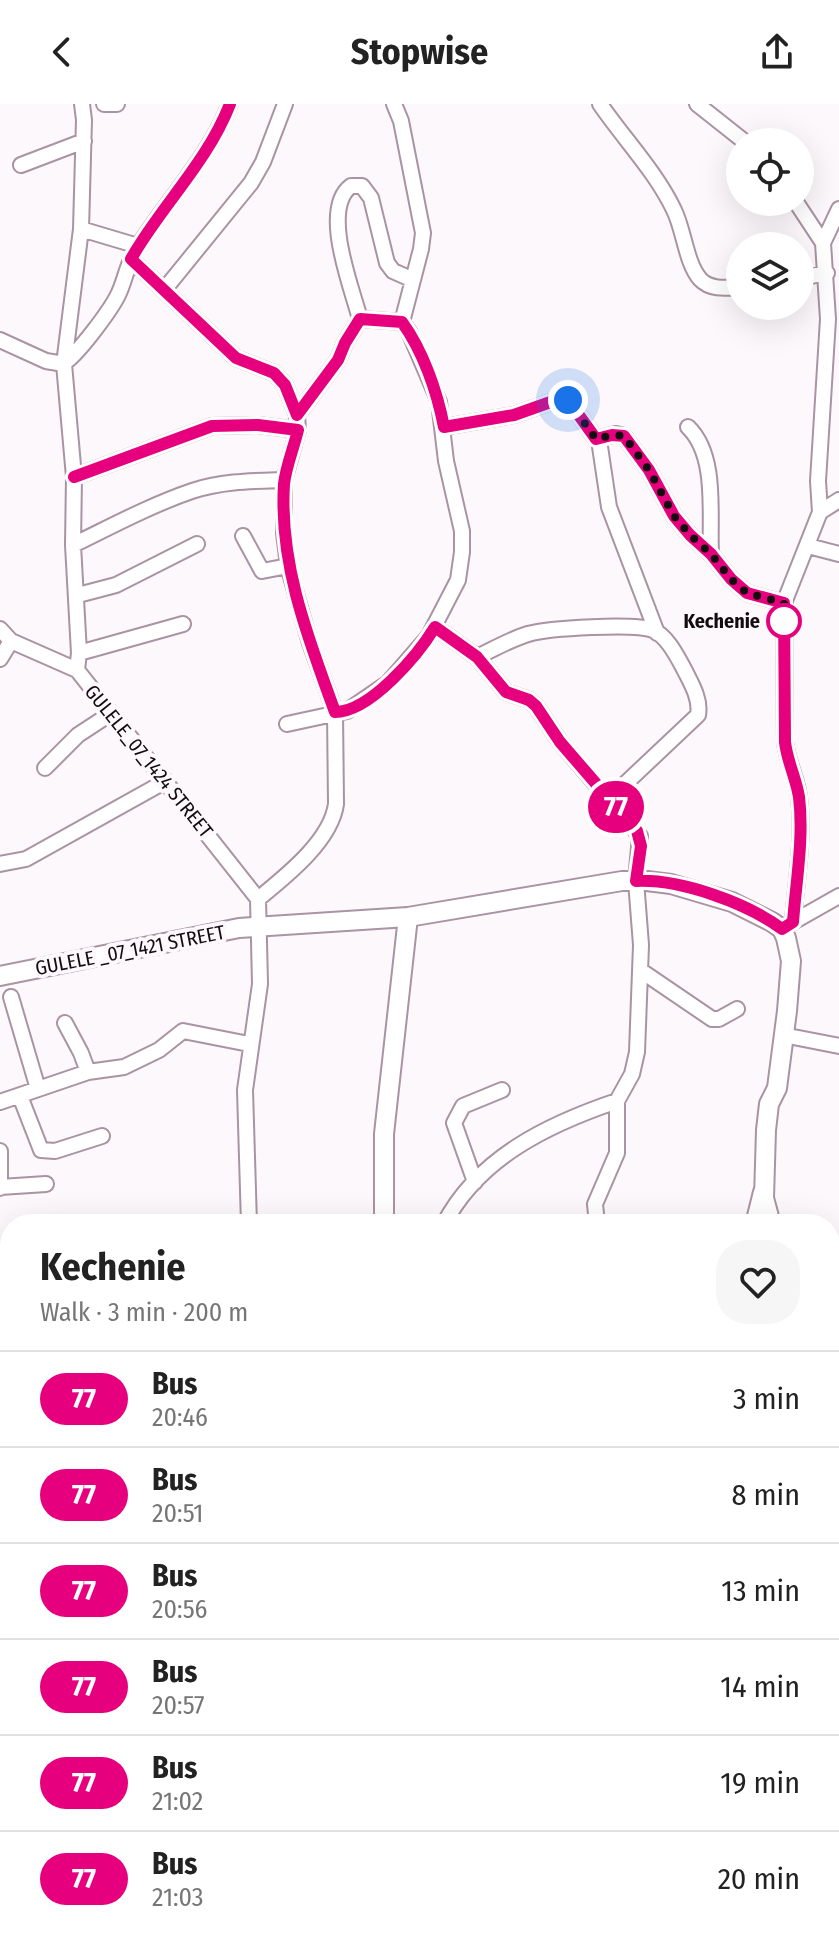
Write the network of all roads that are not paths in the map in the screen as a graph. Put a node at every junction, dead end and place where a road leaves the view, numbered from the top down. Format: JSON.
{"nodes":[{"id":1,"x":82,"y":104,"type":"edge"},
{"id":2,"x":104,"y":104,"type":"edge"},
{"id":3,"x":117,"y":104,"type":"edge"},
{"id":4,"x":230,"y":104,"type":"edge"},
{"id":5,"x":285,"y":104,"type":"edge"},
{"id":6,"x":394,"y":104,"type":"edge"},
{"id":7,"x":600,"y":104,"type":"edge"},
{"id":8,"x":697,"y":104,"type":"edge"},
{"id":9,"x":727,"y":128,"type":"edge"},
{"id":10,"x":84,"y":141,"type":"junction"},
{"id":11,"x":21,"y":165,"type":"dead end"},
{"id":12,"x":839,"y":209,"type":"edge"},
{"id":13,"x":805,"y":216,"type":"edge"},
{"id":14,"x":81,"y":229,"type":"junction"},
{"id":15,"x":823,"y":243,"type":"junction"},
{"id":16,"x":134,"y":253,"type":"junction"},
{"id":17,"x":827,"y":273,"type":"junction"},
{"id":18,"x":814,"y":275,"type":"edge"},
{"id":19,"x":411,"y":279,"type":"junction"},
{"id":20,"x":726,"y":287,"type":"edge"},
{"id":21,"x":164,"y":290,"type":"junction"},
{"id":22,"x":360,"y":319,"type":"junction"},
{"id":23,"x":834,"y":319,"type":"edge"},
{"id":24,"x":402,"y":322,"type":"junction"},
{"id":25,"x":0,"y":340,"type":"edge"},
{"id":26,"x":64,"y":364,"type":"junction"},
{"id":27,"x":298,"y":422,"type":"junction"},
{"id":28,"x":444,"y":427,"type":"junction"},
{"id":29,"x":688,"y":427,"type":"dead end"},
{"id":30,"x":599,"y":440,"type":"junction"},
{"id":31,"x":74,"y":477,"type":"junction"},
{"id":32,"x":284,"y":480,"type":"junction"},
{"id":33,"x":839,"y":500,"type":"edge"},
{"id":34,"x":820,"y":512,"type":"junction"},
{"id":35,"x":243,"y":536,"type":"dead end"},
{"id":36,"x":197,"y":544,"type":"dead end"},
{"id":37,"x":73,"y":545,"type":"junction"},
{"id":38,"x":808,"y":546,"type":"junction"},
{"id":39,"x":711,"y":554,"type":"junction"},
{"id":40,"x":839,"y":554,"type":"edge"},
{"id":41,"x":288,"y":566,"type":"junction"},
{"id":42,"x":78,"y":595,"type":"junction"},
{"id":43,"x":784,"y":603,"type":"junction"},
{"id":44,"x":183,"y":624,"type":"dead end"},
{"id":45,"x":435,"y":627,"type":"junction"},
{"id":46,"x":0,"y":629,"type":"edge"},
{"id":47,"x":657,"y":633,"type":"junction"},
{"id":48,"x":11,"y":641,"type":"junction"},
{"id":49,"x":79,"y":653,"type":"junction"},
{"id":50,"x":477,"y":657,"type":"junction"},
{"id":51,"x":0,"y":659,"type":"edge"},
{"id":52,"x":77,"y":670,"type":"junction"},
{"id":53,"x":335,"y":712,"type":"junction"},
{"id":54,"x":110,"y":714,"type":"junction"},
{"id":55,"x":287,"y":724,"type":"dead end"},
{"id":56,"x":45,"y":768,"type":"dead end"},
{"id":57,"x":166,"y":781,"type":"junction"},
{"id":58,"x":609,"y":799,"type":"junction"},
{"id":59,"x":0,"y":864,"type":"edge"},
{"id":60,"x":636,"y":881,"type":"junction"},
{"id":61,"x":839,"y":896,"type":"edge"},
{"id":62,"x":258,"y":899,"type":"junction"},
{"id":63,"x":408,"y":917,"type":"junction"},
{"id":64,"x":787,"y":926,"type":"junction"},
{"id":65,"x":260,"y":928,"type":"junction"},
{"id":66,"x":640,"y":970,"type":"junction"},
{"id":67,"x":0,"y":976,"type":"edge"},
{"id":68,"x":11,"y":997,"type":"dead end"},
{"id":69,"x":737,"y":1009,"type":"dead end"},
{"id":70,"x":65,"y":1023,"type":"dead end"},
{"id":71,"x":783,"y":1035,"type":"junction"},
{"id":72,"x":249,"y":1044,"type":"junction"},
{"id":73,"x":839,"y":1046,"type":"edge"},
{"id":74,"x":88,"y":1072,"type":"junction"},
{"id":75,"x":777,"y":1088,"type":"junction"},
{"id":76,"x":38,"y":1089,"type":"junction"},
{"id":77,"x":502,"y":1090,"type":"dead end"},
{"id":78,"x":20,"y":1096,"type":"junction"},
{"id":79,"x":617,"y":1101,"type":"junction"},
{"id":80,"x":0,"y":1102,"type":"edge"},
{"id":81,"x":102,"y":1136,"type":"dead end"},
{"id":82,"x":0,"y":1151,"type":"edge"},
{"id":83,"x":764,"y":1180,"type":"junction"},
{"id":84,"x":475,"y":1182,"type":"junction"},
{"id":85,"x":46,"y":1184,"type":"dead end"},
{"id":86,"x":0,"y":1188,"type":"edge"},
{"id":87,"x":249,"y":1214,"type":"edge"},
{"id":88,"x":384,"y":1214,"type":"edge"},
{"id":89,"x":451,"y":1214,"type":"edge"},
{"id":90,"x":596,"y":1214,"type":"edge"},
{"id":91,"x":756,"y":1214,"type":"edge"},
{"id":92,"x":768,"y":1214,"type":"edge"},
{"id":93,"x":781,"y":1214,"type":"edge"}],
"edges":[{"from":1,"to":10,"type":"street","name":"GULELE_07_1424 STREET"},
{"from":2,"to":3,"type":"street"},
{"from":4,"to":16,"type":"street"},
{"from":5,"to":21,"type":"street"},
{"from":6,"to":19,"type":"street"},
{"from":7,"to":20,"type":"street"},
{"from":8,"to":9,"type":"street"},
{"from":10,"to":11,"type":"street"},
{"from":10,"to":14,"type":"street","name":"GULELE_07_1424 STREET"},
{"from":12,"to":15,"type":"street"},
{"from":13,"to":15,"type":"street"},
{"from":14,"to":16,"type":"street"},
{"from":14,"to":26,"type":"street","name":"GULELE_07_1424 STREET"},
{"from":15,"to":17,"type":"street"},
{"from":16,"to":21,"type":"street"},
{"from":16,"to":26,"type":"street"},
{"from":17,"to":18,"type":"street"},
{"from":17,"to":23,"type":"street"},
{"from":19,"to":22,"type":"street"},
{"from":19,"to":24,"type":"street"},
{"from":21,"to":27,"type":"street"},
{"from":22,"to":24,"type":"street"},
{"from":22,"to":27,"type":"street"},
{"from":23,"to":34,"type":"street"},
{"from":24,"to":28,"type":"street"},
{"from":25,"to":26,"type":"street"},
{"from":26,"to":31,"type":"street","name":"GULELE_07_1424 STREET"},
{"from":27,"to":31,"type":"street"},
{"from":27,"to":32,"type":"street"},
{"from":28,"to":30,"type":"street"},
{"from":28,"to":45,"type":"street"},
{"from":29,"to":39,"type":"street"},
{"from":30,"to":39,"type":"street"},
{"from":30,"to":47,"type":"street"},
{"from":31,"to":37,"type":"street","name":"GULELE_07_1424 STREET"},
{"from":32,"to":37,"type":"street"},
{"from":32,"to":41,"type":"street"},
{"from":33,"to":34,"type":"street"},
{"from":34,"to":38,"type":"street"},
{"from":35,"to":41,"type":"street"},
{"from":36,"to":42,"type":"street"},
{"from":37,"to":42,"type":"street","name":"GULELE_07_1424 STREET"},
{"from":38,"to":40,"type":"street"},
{"from":38,"to":43,"type":"street"},
{"from":39,"to":43,"type":"street"},
{"from":41,"to":53,"type":"street"},
{"from":42,"to":49,"type":"street","name":"GULELE_07_1424 STREET"},
{"from":43,"to":64,"type":"street"},
{"from":44,"to":49,"type":"street"},
{"from":45,"to":50,"type":"street"},
{"from":45,"to":53,"type":"street"},
{"from":46,"to":48,"type":"street"},
{"from":47,"to":50,"type":"street"},
{"from":47,"to":58,"type":"street"},
{"from":48,"to":51,"type":"street"},
{"from":48,"to":52,"type":"street"},
{"from":49,"to":52,"type":"street","name":"GULELE_07_1424 STREET"},
{"from":50,"to":58,"type":"street"},
{"from":52,"to":54,"type":"street","name":"GULELE_07_1424 STREET"},
{"from":53,"to":55,"type":"street"},
{"from":53,"to":62,"type":"street"},
{"from":54,"to":56,"type":"street"},
{"from":54,"to":57,"type":"street","name":"GULELE_07_1424 STREET"},
{"from":57,"to":59,"type":"street"},
{"from":57,"to":62,"type":"street","name":"GULELE_07_1424 STREET"},
{"from":58,"to":60,"type":"street"},
{"from":60,"to":63,"type":"main road","name":"GULELE _07_1421 STREET"},
{"from":60,"to":64,"type":"main road","name":"GULELE _07_1421 STREET"},
{"from":60,"to":66,"type":"street"},
{"from":61,"to":64,"type":"street"},
{"from":62,"to":65,"type":"street"},
{"from":63,"to":65,"type":"main road","name":"GULELE _07_1421 STREET"},
{"from":63,"to":88,"type":"main road"},
{"from":64,"to":71,"type":"main road"},
{"from":65,"to":67,"type":"main road","name":"GULELE _07_1421 STREET"},
{"from":65,"to":72,"type":"street"},
{"from":66,"to":69,"type":"street"},
{"from":66,"to":79,"type":"street"},
{"from":68,"to":76,"type":"street"},
{"from":70,"to":74,"type":"street"},
{"from":71,"to":73,"type":"street"},
{"from":71,"to":75,"type":"main road"},
{"from":72,"to":74,"type":"street"},
{"from":72,"to":87,"type":"street"},
{"from":74,"to":76,"type":"street"},
{"from":75,"to":83,"type":"main road"},
{"from":75,"to":93,"type":"main road"},
{"from":76,"to":78,"type":"street"},
{"from":77,"to":84,"type":"street"},
{"from":78,"to":80,"type":"street"},
{"from":78,"to":81,"type":"street"},
{"from":79,"to":84,"type":"street"},
{"from":79,"to":90,"type":"street"},
{"from":82,"to":86,"type":"street"},
{"from":83,"to":91,"type":"street"},
{"from":83,"to":92,"type":"main road"},
{"from":84,"to":89,"type":"street"},
{"from":85,"to":86,"type":"street"}]}
